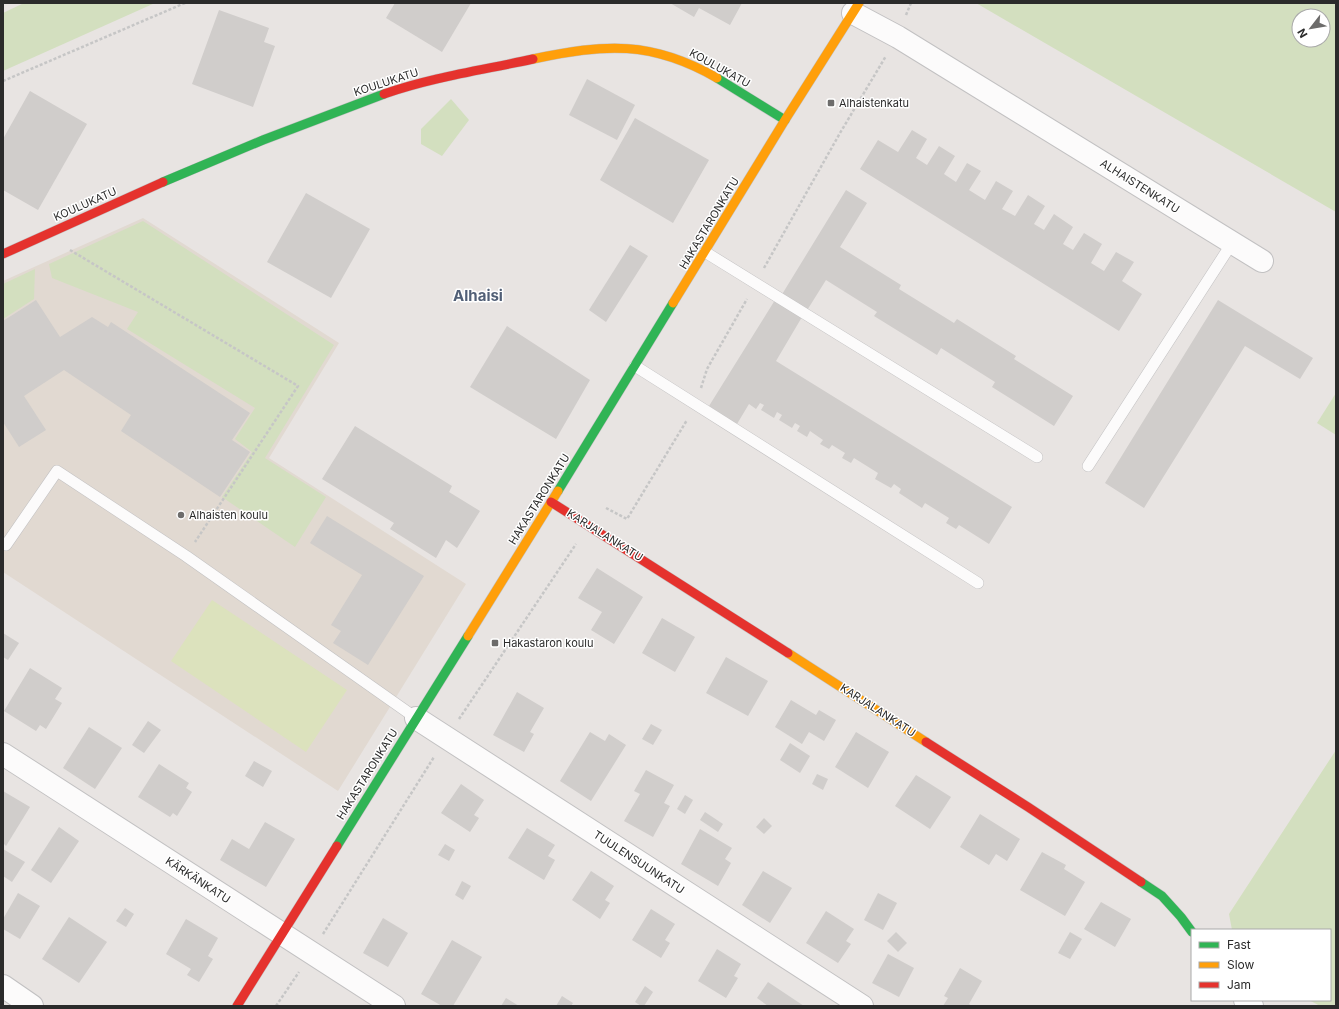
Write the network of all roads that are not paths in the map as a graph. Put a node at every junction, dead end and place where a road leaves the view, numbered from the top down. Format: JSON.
{"nodes":[{"id":1,"x":856,"y":8,"type":"edge"},
{"id":2,"x":785,"y":120,"type":"junction"},
{"id":3,"x":1232,"y":243,"type":"junction"},
{"id":4,"x":705,"y":252,"type":"junction"},
{"id":5,"x":3,"y":254,"type":"edge"},
{"id":6,"x":1262,"y":261,"type":"dead end"},
{"id":7,"x":635,"y":366,"type":"junction"},
{"id":8,"x":1037,"y":457,"type":"dead end"},
{"id":9,"x":1088,"y":466,"type":"dead end"},
{"id":10,"x":552,"y":502,"type":"junction"},
{"id":11,"x":3,"y":543,"type":"edge"},
{"id":12,"x":978,"y":583,"type":"dead end"},
{"id":13,"x":416,"y":718,"type":"junction"},
{"id":14,"x":3,"y":754,"type":"edge"},
{"id":15,"x":1191,"y":931,"type":"edge"},
{"id":16,"x":281,"y":934,"type":"junction"},
{"id":17,"x":3,"y":986,"type":"edge"},
{"id":18,"x":32,"y":1006,"type":"edge"},
{"id":19,"x":236,"y":1006,"type":"edge"},
{"id":20,"x":394,"y":1006,"type":"edge"},
{"id":21,"x":862,"y":1006,"type":"edge"}],
"edges":[{"from":1,"to":2,"type":"street","name":"HAKASTARONKATU"},
{"from":1,"to":3,"type":"street","name":"ALHAISTENKATU"},
{"from":2,"to":4,"type":"street","name":"HAKASTARONKATU"},
{"from":2,"to":5,"type":"street","name":"KOULUKATU"},
{"from":3,"to":6,"type":"street","name":"ALHAISTENKATU"},
{"from":3,"to":9,"type":"lane"},
{"from":4,"to":7,"type":"street","name":"HAKASTARONKATU"},
{"from":4,"to":8,"type":"lane"},
{"from":7,"to":10,"type":"street","name":"HAKASTARONKATU"},
{"from":7,"to":12,"type":"lane"},
{"from":10,"to":13,"type":"street","name":"HAKASTARONKATU"},
{"from":10,"to":15,"type":"street","name":"KARJALANKATU"},
{"from":11,"to":13,"type":"lane"},
{"from":13,"to":16,"type":"street","name":"HAKASTARONKATU"},
{"from":13,"to":21,"type":"street","name":"TUULENSUUNKATU"},
{"from":14,"to":16,"type":"street","name":"KÄRKÄNKATU"},
{"from":16,"to":19,"type":"street","name":"HAKASTARONKATU"},
{"from":16,"to":20,"type":"street","name":"KÄRKÄNKATU"},
{"from":17,"to":18,"type":"street"}]}
